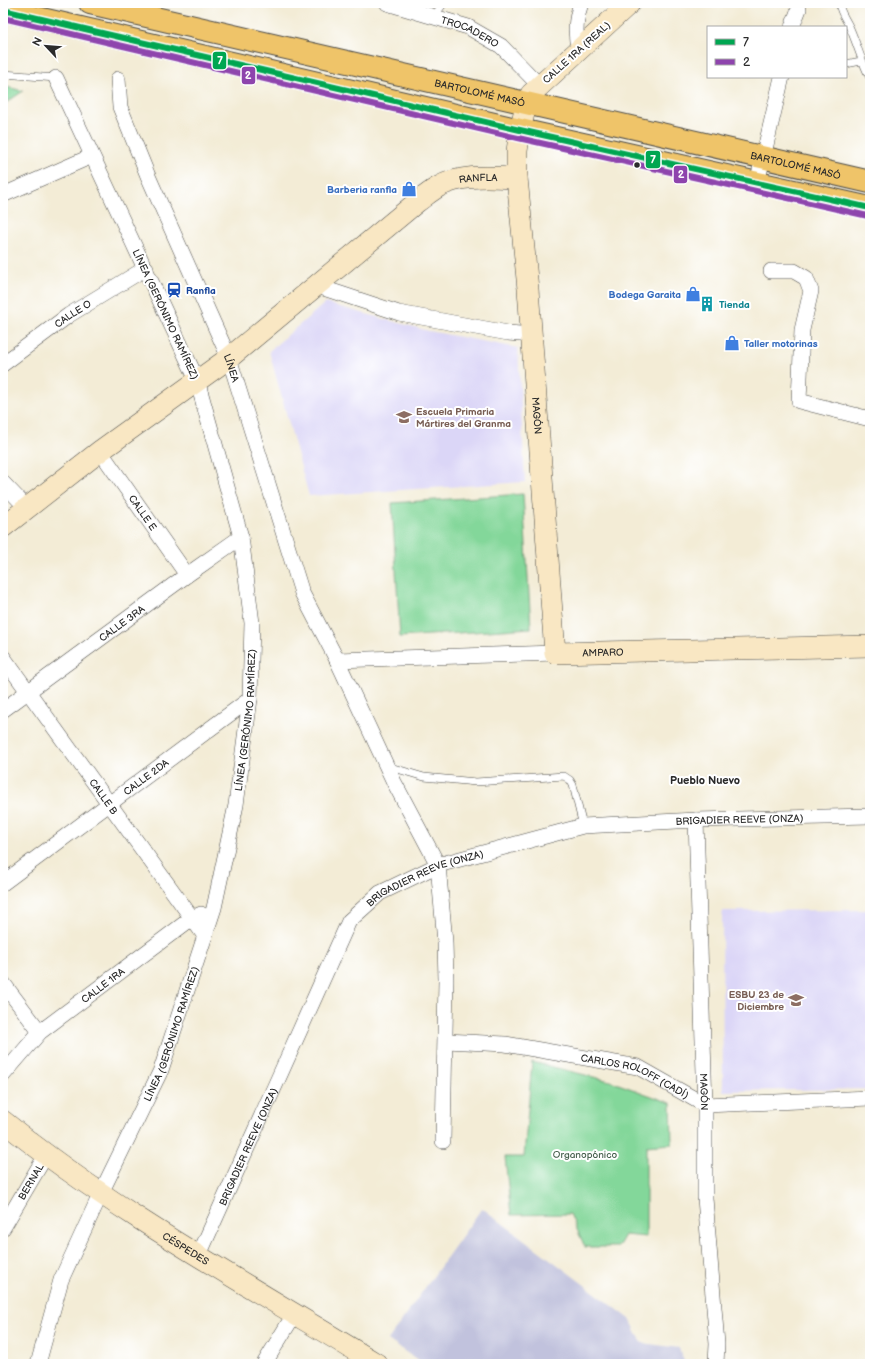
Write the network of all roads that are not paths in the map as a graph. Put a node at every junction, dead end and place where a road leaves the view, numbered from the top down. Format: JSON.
{"nodes":[{"id":1,"x":90,"y":3,"type":"edge"},
{"id":2,"x":387,"y":3,"type":"edge"},
{"id":3,"x":444,"y":3,"type":"edge"},
{"id":4,"x":581,"y":3,"type":"edge"},
{"id":5,"x":630,"y":3,"type":"edge"},
{"id":6,"x":839,"y":3,"type":"edge"},
{"id":7,"x":800,"y":6,"type":"edge"},
{"id":8,"x":3,"y":10,"type":"edge"},
{"id":9,"x":434,"y":16,"type":"junction"},
{"id":10,"x":792,"y":26,"type":"edge"},
{"id":11,"x":579,"y":49,"type":"junction"},
{"id":12,"x":861,"y":61,"type":"junction"},
{"id":13,"x":847,"y":64,"type":"edge"},
{"id":14,"x":3,"y":74,"type":"edge"},
{"id":15,"x":56,"y":78,"type":"joint"},
{"id":16,"x":782,"y":78,"type":"edge"},
{"id":17,"x":870,"y":78,"type":"edge"},
{"id":18,"x":118,"y":79,"type":"dead end"},
{"id":19,"x":539,"y":85,"type":"junction"},
{"id":20,"x":526,"y":104,"type":"junction"},
{"id":21,"x":520,"y":130,"type":"junction"},
{"id":22,"x":92,"y":156,"type":"junction"},
{"id":23,"x":763,"y":158,"type":"junction"},
{"id":24,"x":517,"y":178,"type":"junction"},
{"id":25,"x":870,"y":182,"type":"edge"},
{"id":26,"x":757,"y":183,"type":"junction"},
{"id":27,"x":3,"y":195,"type":"edge"},
{"id":28,"x":870,"y":208,"type":"edge"},
{"id":29,"x":146,"y":268,"type":"junction"},
{"id":30,"x":771,"y":271,"type":"dead end"},
{"id":31,"x":317,"y":286,"type":"junction"},
{"id":32,"x":532,"y":335,"type":"junction"},
{"id":33,"x":229,"y":358,"type":"junction"},
{"id":34,"x":3,"y":364,"type":"edge"},
{"id":35,"x":197,"y":380,"type":"junction"},
{"id":36,"x":870,"y":419,"type":"edge"},
{"id":37,"x":100,"y":451,"type":"junction"},
{"id":38,"x":3,"y":483,"type":"edge"},
{"id":39,"x":27,"y":508,"type":"junction"},
{"id":40,"x":3,"y":527,"type":"edge"},
{"id":41,"x":241,"y":537,"type":"junction"},
{"id":42,"x":187,"y":575,"type":"junction"},
{"id":43,"x":870,"y":646,"type":"edge"},
{"id":44,"x":555,"y":653,"type":"junction"},
{"id":45,"x":3,"y":657,"type":"edge"},
{"id":46,"x":337,"y":660,"type":"junction"},
{"id":47,"x":29,"y":691,"type":"junction"},
{"id":48,"x":250,"y":699,"type":"junction"},
{"id":49,"x":3,"y":710,"type":"edge"},
{"id":50,"x":387,"y":766,"type":"junction"},
{"id":51,"x":108,"y":804,"type":"junction"},
{"id":52,"x":870,"y":816,"type":"edge"},
{"id":53,"x":696,"y":820,"type":"junction"},
{"id":54,"x":583,"y":826,"type":"junction"},
{"id":55,"x":438,"y":865,"type":"junction"},
{"id":56,"x":3,"y":883,"type":"edge"},
{"id":57,"x":214,"y":908,"type":"junction"},
{"id":58,"x":192,"y":918,"type":"junction"},
{"id":59,"x":205,"y":936,"type":"junction"},
{"id":60,"x":3,"y":983,"type":"edge"},
{"id":61,"x":40,"y":1032,"type":"junction"},
{"id":62,"x":446,"y":1041,"type":"junction"},
{"id":63,"x":3,"y":1075,"type":"edge"},
{"id":64,"x":870,"y":1098,"type":"edge"},
{"id":65,"x":704,"y":1105,"type":"junction"},
{"id":66,"x":3,"y":1121,"type":"edge"},
{"id":67,"x":443,"y":1141,"type":"dead end"},
{"id":68,"x":46,"y":1155,"type":"junction"},
{"id":69,"x":101,"y":1193,"type":"junction"},
{"id":70,"x":3,"y":1228,"type":"edge"},
{"id":71,"x":199,"y":1255,"type":"junction"},
{"id":72,"x":295,"y":1313,"type":"junction"},
{"id":73,"x":375,"y":1363,"type":"edge"},
{"id":74,"x":38,"y":1364,"type":"edge"},
{"id":75,"x":264,"y":1364,"type":"edge"},
{"id":76,"x":716,"y":1364,"type":"edge"}],
"edges":[{"from":1,"to":20,"type":"main road","name":"BARTOLOMÉ MASÓ"},
{"from":2,"to":9,"type":"street","name":"TROCADERO"},
{"from":3,"to":9,"type":"lane"},
{"from":4,"to":11,"type":"street"},
{"from":5,"to":11,"type":"street","name":"CALLE 1RA (REAL)"},
{"from":6,"to":12,"type":"lane"},
{"from":7,"to":10,"type":"street"},
{"from":8,"to":21,"type":"main road"},
{"from":9,"to":19,"type":"street","name":"TROCADERO"},
{"from":11,"to":19,"type":"street","name":"CALLE 1RA (REAL)"},
{"from":12,"to":13,"type":"lane"},
{"from":12,"to":17,"type":"lane"},
{"from":14,"to":15,"type":"lane"},
{"from":15,"to":22,"type":"street","name":"LÍNEA (GERÓNIMO RAMÍREZ)"},
{"from":16,"to":23,"type":"street"},
{"from":18,"to":33,"type":"street","name":"LÍNEA"},
{"from":19,"to":20,"type":"street","name":"CALLE 1RA (REAL)"},
{"from":20,"to":21,"type":"street"},
{"from":20,"to":23,"type":"main road","name":"BARTOLOMÉ MASÓ"},
{"from":21,"to":24,"type":"street"},
{"from":21,"to":26,"type":"main road"},
{"from":22,"to":27,"type":"street"},
{"from":22,"to":29,"type":"street","name":"LÍNEA (GERÓNIMO RAMÍREZ)"},
{"from":23,"to":25,"type":"main road","name":"BARTOLOMÉ MASÓ"},
{"from":23,"to":26,"type":"street"},
{"from":24,"to":31,"type":"street","name":"RANFLA"},
{"from":24,"to":32,"type":"street","name":"MAGÓN"},
{"from":26,"to":28,"type":"main road"},
{"from":29,"to":34,"type":"street","name":"CALLE O"},
{"from":29,"to":35,"type":"street","name":"LÍNEA (GERÓNIMO RAMÍREZ)"},
{"from":30,"to":36,"type":"street"},
{"from":31,"to":32,"type":"street"},
{"from":31,"to":33,"type":"street","name":"RANFLA"},
{"from":32,"to":44,"type":"street","name":"MAGÓN"},
{"from":33,"to":35,"type":"street","name":"RANFLA"},
{"from":33,"to":46,"type":"street","name":"LÍNEA"},
{"from":35,"to":37,"type":"street","name":"RANFLA"},
{"from":35,"to":41,"type":"street","name":"LÍNEA (GERÓNIMO RAMÍREZ)"},
{"from":37,"to":39,"type":"street","name":"RANFLA"},
{"from":37,"to":42,"type":"street","name":"CALLE E"},
{"from":38,"to":39,"type":"street"},
{"from":39,"to":40,"type":"street","name":"RANFLA"},
{"from":41,"to":42,"type":"street","name":"CALLE 3RA"},
{"from":41,"to":48,"type":"street","name":"LÍNEA (GERÓNIMO RAMÍREZ)"},
{"from":42,"to":47,"type":"street","name":"CALLE 3RA"},
{"from":43,"to":44,"type":"street","name":"AMPARO"},
{"from":44,"to":46,"type":"street","name":"AMPARO"},
{"from":45,"to":47,"type":"street","name":"CALLE B"},
{"from":46,"to":50,"type":"street","name":"LÍNEA"},
{"from":47,"to":49,"type":"street","name":"CALLE 3RA"},
{"from":47,"to":51,"type":"street","name":"CALLE B"},
{"from":48,"to":51,"type":"street","name":"CALLE 2DA"},
{"from":48,"to":57,"type":"street","name":"LÍNEA (GERÓNIMO RAMÍREZ)"},
{"from":50,"to":54,"type":"lane"},
{"from":50,"to":55,"type":"street","name":"LÍNEA"},
{"from":51,"to":56,"type":"street","name":"CALLE 2DA"},
{"from":51,"to":58,"type":"street","name":"CALLE B"},
{"from":52,"to":53,"type":"street","name":"BRIGADIER REEVE (ONZA)"},
{"from":53,"to":54,"type":"street","name":"BRIGADIER REEVE (ONZA)"},
{"from":53,"to":65,"type":"street","name":"MAGÓN"},
{"from":54,"to":55,"type":"street","name":"BRIGADIER REEVE (ONZA)"},
{"from":55,"to":62,"type":"street"},
{"from":55,"to":71,"type":"street","name":"BRIGADIER REEVE (ONZA)"},
{"from":57,"to":58,"type":"street","name":"CALLE 1RA"},
{"from":57,"to":59,"type":"street","name":"LÍNEA (GERÓNIMO RAMÍREZ)"},
{"from":58,"to":59,"type":"street","name":"CALLE B"},
{"from":58,"to":61,"type":"street","name":"CALLE 1RA"},
{"from":59,"to":69,"type":"street","name":"LÍNEA (GERÓNIMO RAMÍREZ)"},
{"from":60,"to":61,"type":"street"},
{"from":61,"to":63,"type":"street","name":"CALLE 1RA"},
{"from":62,"to":65,"type":"street","name":"CARLOS ROLOFF (CADÍ)"},
{"from":62,"to":67,"type":"street"},
{"from":64,"to":65,"type":"street"},
{"from":65,"to":76,"type":"street","name":"MAGÓN"},
{"from":66,"to":68,"type":"street","name":"CÉSPEDES"},
{"from":68,"to":69,"type":"street","name":"CÉSPEDES"},
{"from":68,"to":70,"type":"street","name":"BERNAL"},
{"from":69,"to":71,"type":"street","name":"CÉSPEDES"},
{"from":69,"to":74,"type":"street","name":"LÍNEA (GERÓNIMO RAMÍREZ)"},
{"from":71,"to":72,"type":"street","name":"CÉSPEDES"},
{"from":72,"to":73,"type":"street","name":"CÉSPEDES"},
{"from":72,"to":75,"type":"street"}]}
